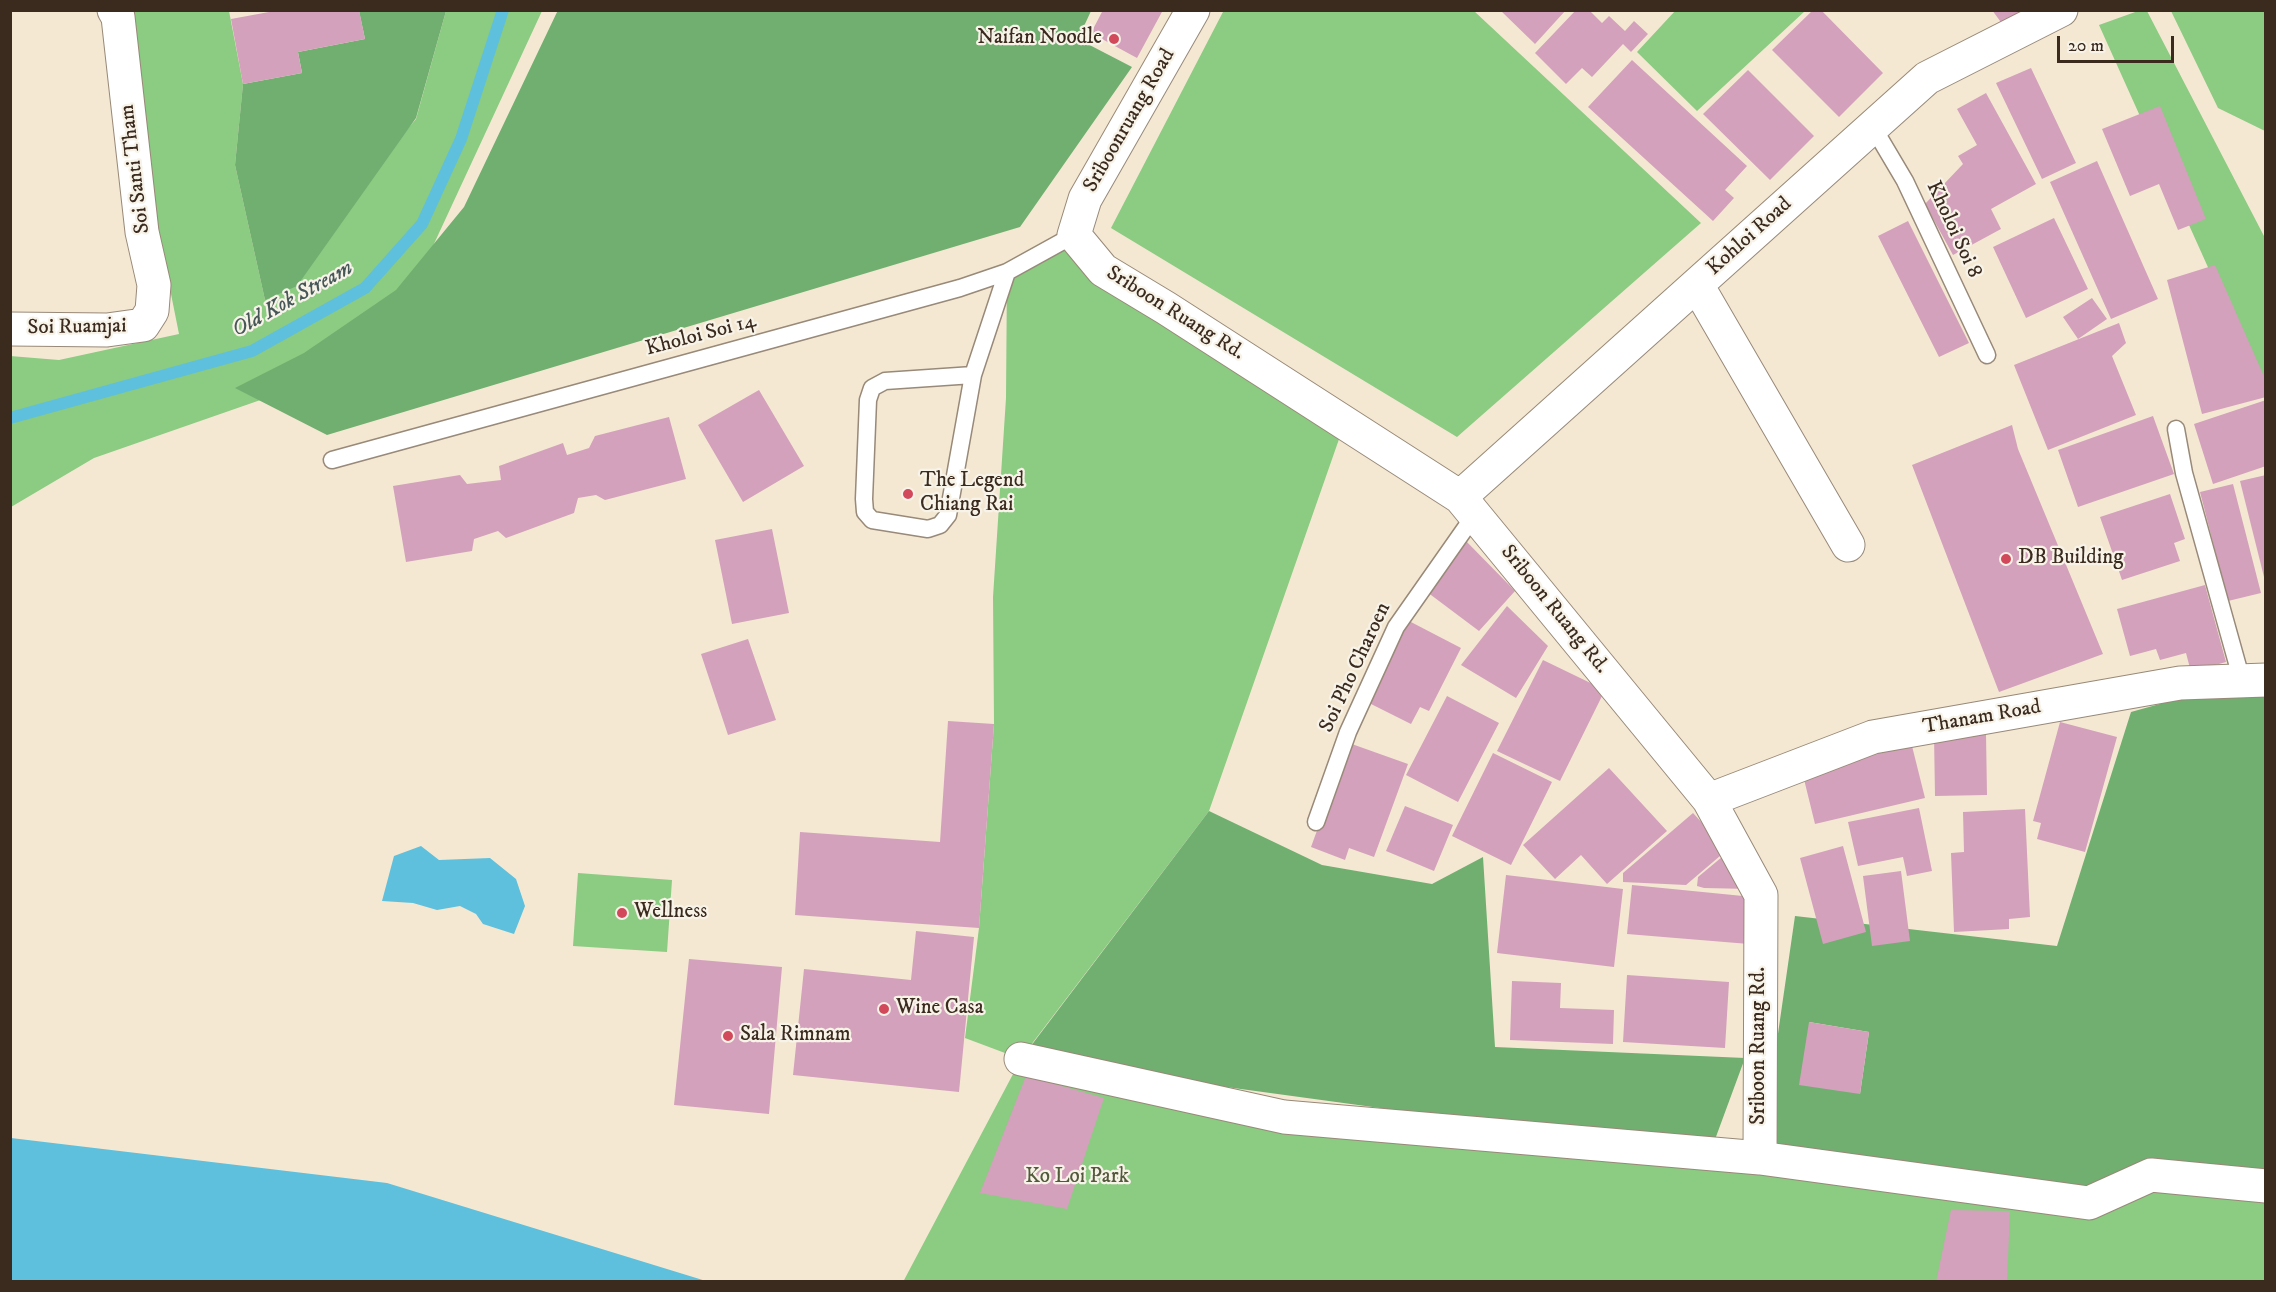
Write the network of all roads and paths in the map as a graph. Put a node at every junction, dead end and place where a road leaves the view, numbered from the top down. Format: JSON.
{"nodes":[{"id":1,"x":114,"y":10,"type":"edge"},
{"id":2,"x":1193,"y":10,"type":"edge"},
{"id":3,"x":2061,"y":10,"type":"edge"},
{"id":4,"x":1873,"y":127,"type":"junction"},
{"id":5,"x":1074,"y":235,"type":"junction"},
{"id":6,"x":1007,"y":272,"type":"junction"},
{"id":7,"x":1697,"y":285,"type":"junction"},
{"id":8,"x":143,"y":326,"type":"joint"},
{"id":9,"x":10,"y":329,"type":"edge"},
{"id":10,"x":1987,"y":355,"type":"dead end"},
{"id":11,"x":973,"y":375,"type":"junction"},
{"id":12,"x":2176,"y":429,"type":"dead end"},
{"id":13,"x":332,"y":460,"type":"dead end"},
{"id":14,"x":1468,"y":505,"type":"junction"},
{"id":15,"x":1848,"y":545,"type":"dead end"},
{"id":16,"x":2254,"y":681,"type":"edge"},
{"id":17,"x":1709,"y":800,"type":"junction"},
{"id":18,"x":1316,"y":822,"type":"dead end"},
{"id":19,"x":1021,"y":1059,"type":"dead end"},
{"id":20,"x":1760,"y":1158,"type":"junction"},
{"id":21,"x":2265,"y":1186,"type":"edge"}],
"edges":[{"from":1,"to":8,"type":"street","name":"Soi Santi Tham"},
{"from":2,"to":5,"type":"street","name":"Sriboonruang Road"},
{"from":3,"to":4,"type":"street","name":"Kohloi Road"},
{"from":4,"to":7,"type":"street","name":"Kohloi Road"},
{"from":4,"to":10,"type":"lane","name":"Kholoi Soi 8"},
{"from":5,"to":6,"type":"lane","name":"Kholoi Soi 14"},
{"from":5,"to":14,"type":"street","name":"Sriboon Ruang Rd."},
{"from":6,"to":11,"type":"lane"},
{"from":6,"to":13,"type":"lane","name":"Kholoi Soi 14"},
{"from":7,"to":14,"type":"street","name":"Kohloi Road"},
{"from":7,"to":15,"type":"street"},
{"from":8,"to":9,"type":"street","name":"Soi Ruamjai"},
{"from":11,"to":11,"type":"lane"},
{"from":12,"to":16,"type":"lane"},
{"from":14,"to":17,"type":"street","name":"Sriboon Ruang Rd."},
{"from":14,"to":18,"type":"lane","name":"Soi Pho Charoen"},
{"from":16,"to":17,"type":"street","name":"Thanam Road"},
{"from":17,"to":20,"type":"street","name":"Sriboon Ruang Rd."},
{"from":19,"to":20,"type":"street"},
{"from":20,"to":21,"type":"street"}]}
